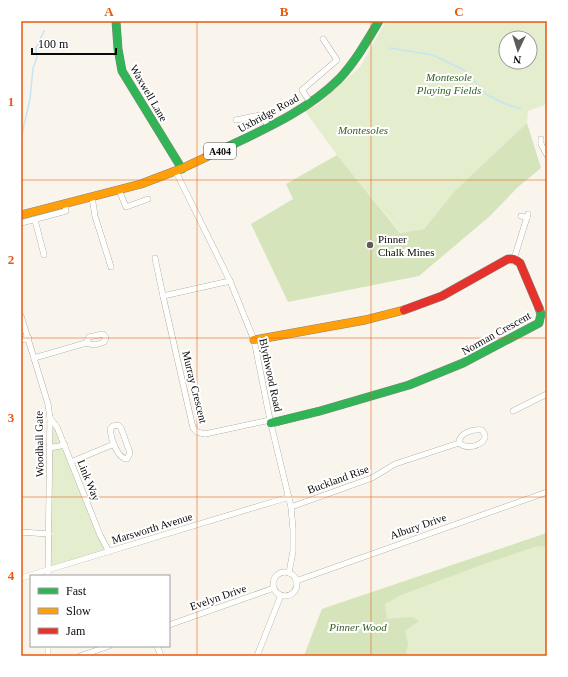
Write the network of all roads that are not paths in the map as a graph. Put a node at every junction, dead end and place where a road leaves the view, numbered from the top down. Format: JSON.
{"nodes":[{"id":1,"x":116,"y":21,"type":"edge"},
{"id":2,"x":379,"y":21,"type":"edge"},
{"id":3,"x":323,"y":39,"type":"dead end"},
{"id":4,"x":310,"y":102,"type":"junction"},
{"id":5,"x":236,"y":120,"type":"dead end"},
{"id":6,"x":268,"y":126,"type":"junction"},
{"id":7,"x":541,"y":139,"type":"dead end"},
{"id":8,"x":547,"y":155,"type":"edge"},
{"id":9,"x":179,"y":170,"type":"junction"},
{"id":10,"x":119,"y":190,"type":"junction"},
{"id":11,"x":92,"y":197,"type":"junction"},
{"id":12,"x":148,"y":199,"type":"dead end"},
{"id":13,"x":65,"y":204,"type":"junction"},
{"id":14,"x":21,"y":215,"type":"edge"},
{"id":15,"x":521,"y":216,"type":"dead end"},
{"id":16,"x":35,"y":220,"type":"junction"},
{"id":17,"x":21,"y":223,"type":"edge"},
{"id":18,"x":44,"y":254,"type":"dead end"},
{"id":19,"x":155,"y":258,"type":"dead end"},
{"id":20,"x":514,"y":259,"type":"junction"},
{"id":21,"x":111,"y":267,"type":"dead end"},
{"id":22,"x":230,"y":281,"type":"junction"},
{"id":23,"x":163,"y":296,"type":"junction"},
{"id":24,"x":21,"y":316,"type":"edge"},
{"id":25,"x":28,"y":338,"type":"junction"},
{"id":26,"x":21,"y":340,"type":"edge"},
{"id":27,"x":254,"y":340,"type":"junction"},
{"id":28,"x":86,"y":343,"type":"dead end"},
{"id":29,"x":34,"y":358,"type":"junction"},
{"id":30,"x":547,"y":394,"type":"edge"},
{"id":31,"x":513,"y":411,"type":"dead end"},
{"id":32,"x":50,"y":418,"type":"junction"},
{"id":33,"x":271,"y":421,"type":"junction"},
{"id":34,"x":459,"y":443,"type":"junction"},
{"id":35,"x":114,"y":444,"type":"junction"},
{"id":36,"x":65,"y":445,"type":"junction"},
{"id":37,"x":49,"y":448,"type":"junction"},
{"id":38,"x":71,"y":462,"type":"junction"},
{"id":39,"x":547,"y":492,"type":"edge"},
{"id":40,"x":289,"y":497,"type":"junction"},
{"id":41,"x":291,"y":507,"type":"junction"},
{"id":42,"x":21,"y":532,"type":"edge"},
{"id":43,"x":49,"y":534,"type":"junction"},
{"id":44,"x":109,"y":552,"type":"junction"},
{"id":45,"x":48,"y":573,"type":"edge"},
{"id":46,"x":289,"y":573,"type":"junction"},
{"id":47,"x":37,"y":575,"type":"edge"},
{"id":48,"x":296,"y":581,"type":"junction"},
{"id":49,"x":274,"y":588,"type":"junction"},
{"id":50,"x":281,"y":595,"type":"junction"},
{"id":51,"x":170,"y":625,"type":"edge"},
{"id":52,"x":106,"y":647,"type":"edge"},
{"id":53,"x":80,"y":656,"type":"edge"},
{"id":54,"x":257,"y":656,"type":"edge"}],
"edges":[{"from":1,"to":9,"type":"street","name":"Waxwell Lane"},
{"from":2,"to":4,"type":"street","name":"Uxbridge Road","number":"A404"},
{"from":3,"to":4,"type":"street"},
{"from":4,"to":6,"type":"street","name":"Uxbridge Road","number":"A404"},
{"from":5,"to":6,"type":"street"},
{"from":6,"to":9,"type":"street","name":"Uxbridge Road","number":"A404"},
{"from":7,"to":8,"type":"street"},
{"from":9,"to":10,"type":"street","name":"Uxbridge Road","number":"A404"},
{"from":9,"to":22,"type":"street","name":"Blythwood Road"},
{"from":10,"to":11,"type":"street","name":"Uxbridge Road","number":"A404"},
{"from":10,"to":12,"type":"street"},
{"from":11,"to":13,"type":"street","name":"Uxbridge Road","number":"A404"},
{"from":11,"to":21,"type":"street"},
{"from":13,"to":14,"type":"street","name":"Uxbridge Road","number":"A404"},
{"from":13,"to":16,"type":"street"},
{"from":15,"to":20,"type":"street"},
{"from":16,"to":17,"type":"street"},
{"from":16,"to":18,"type":"street"},
{"from":19,"to":23,"type":"street","name":"Murray Crescent"},
{"from":20,"to":27,"type":"street"},
{"from":20,"to":33,"type":"street","name":"Norman Crescent"},
{"from":22,"to":23,"type":"street"},
{"from":22,"to":27,"type":"street","name":"Blythwood Road"},
{"from":23,"to":33,"type":"street","name":"Murray Crescent"},
{"from":24,"to":25,"type":"street","name":"Woodhall Gate"},
{"from":25,"to":26,"type":"street"},
{"from":25,"to":29,"type":"street","name":"Woodhall Gate"},
{"from":27,"to":33,"type":"street","name":"Blythwood Road"},
{"from":28,"to":29,"type":"street"},
{"from":29,"to":32,"type":"street","name":"Woodhall Gate"},
{"from":30,"to":31,"type":"street"},
{"from":32,"to":36,"type":"street","name":"Link Way"},
{"from":32,"to":37,"type":"street","name":"Woodhall Gate"},
{"from":33,"to":40,"type":"street","name":"Blythwood Road"},
{"from":34,"to":34,"type":"street","name":"Buckland Rise"},
{"from":34,"to":41,"type":"street","name":"Buckland Rise"},
{"from":35,"to":35,"type":"street"},
{"from":35,"to":38,"type":"street"},
{"from":36,"to":37,"type":"street"},
{"from":36,"to":38,"type":"street","name":"Link Way"},
{"from":37,"to":43,"type":"street","name":"Woodhall Gate"},
{"from":38,"to":44,"type":"street","name":"Link Way"},
{"from":39,"to":48,"type":"street","name":"Albury Drive"},
{"from":40,"to":41,"type":"street","name":"Blythwood Road"},
{"from":40,"to":44,"type":"street","name":"Marsworth Avenue"},
{"from":41,"to":46,"type":"street","name":"Blythwood Road"},
{"from":42,"to":43,"type":"street"},
{"from":43,"to":45,"type":"street","name":"Woodhall Gate"},
{"from":44,"to":45,"type":"street","name":"Marsworth Avenue"},
{"from":45,"to":47,"type":"street","name":"Marsworth Avenue"},
{"from":46,"to":48,"type":"street"},
{"from":46,"to":49,"type":"street"},
{"from":48,"to":50,"type":"street"},
{"from":49,"to":50,"type":"street"},
{"from":49,"to":51,"type":"street","name":"Evelyn Drive"},
{"from":50,"to":54,"type":"street"},
{"from":52,"to":53,"type":"street"}]}
